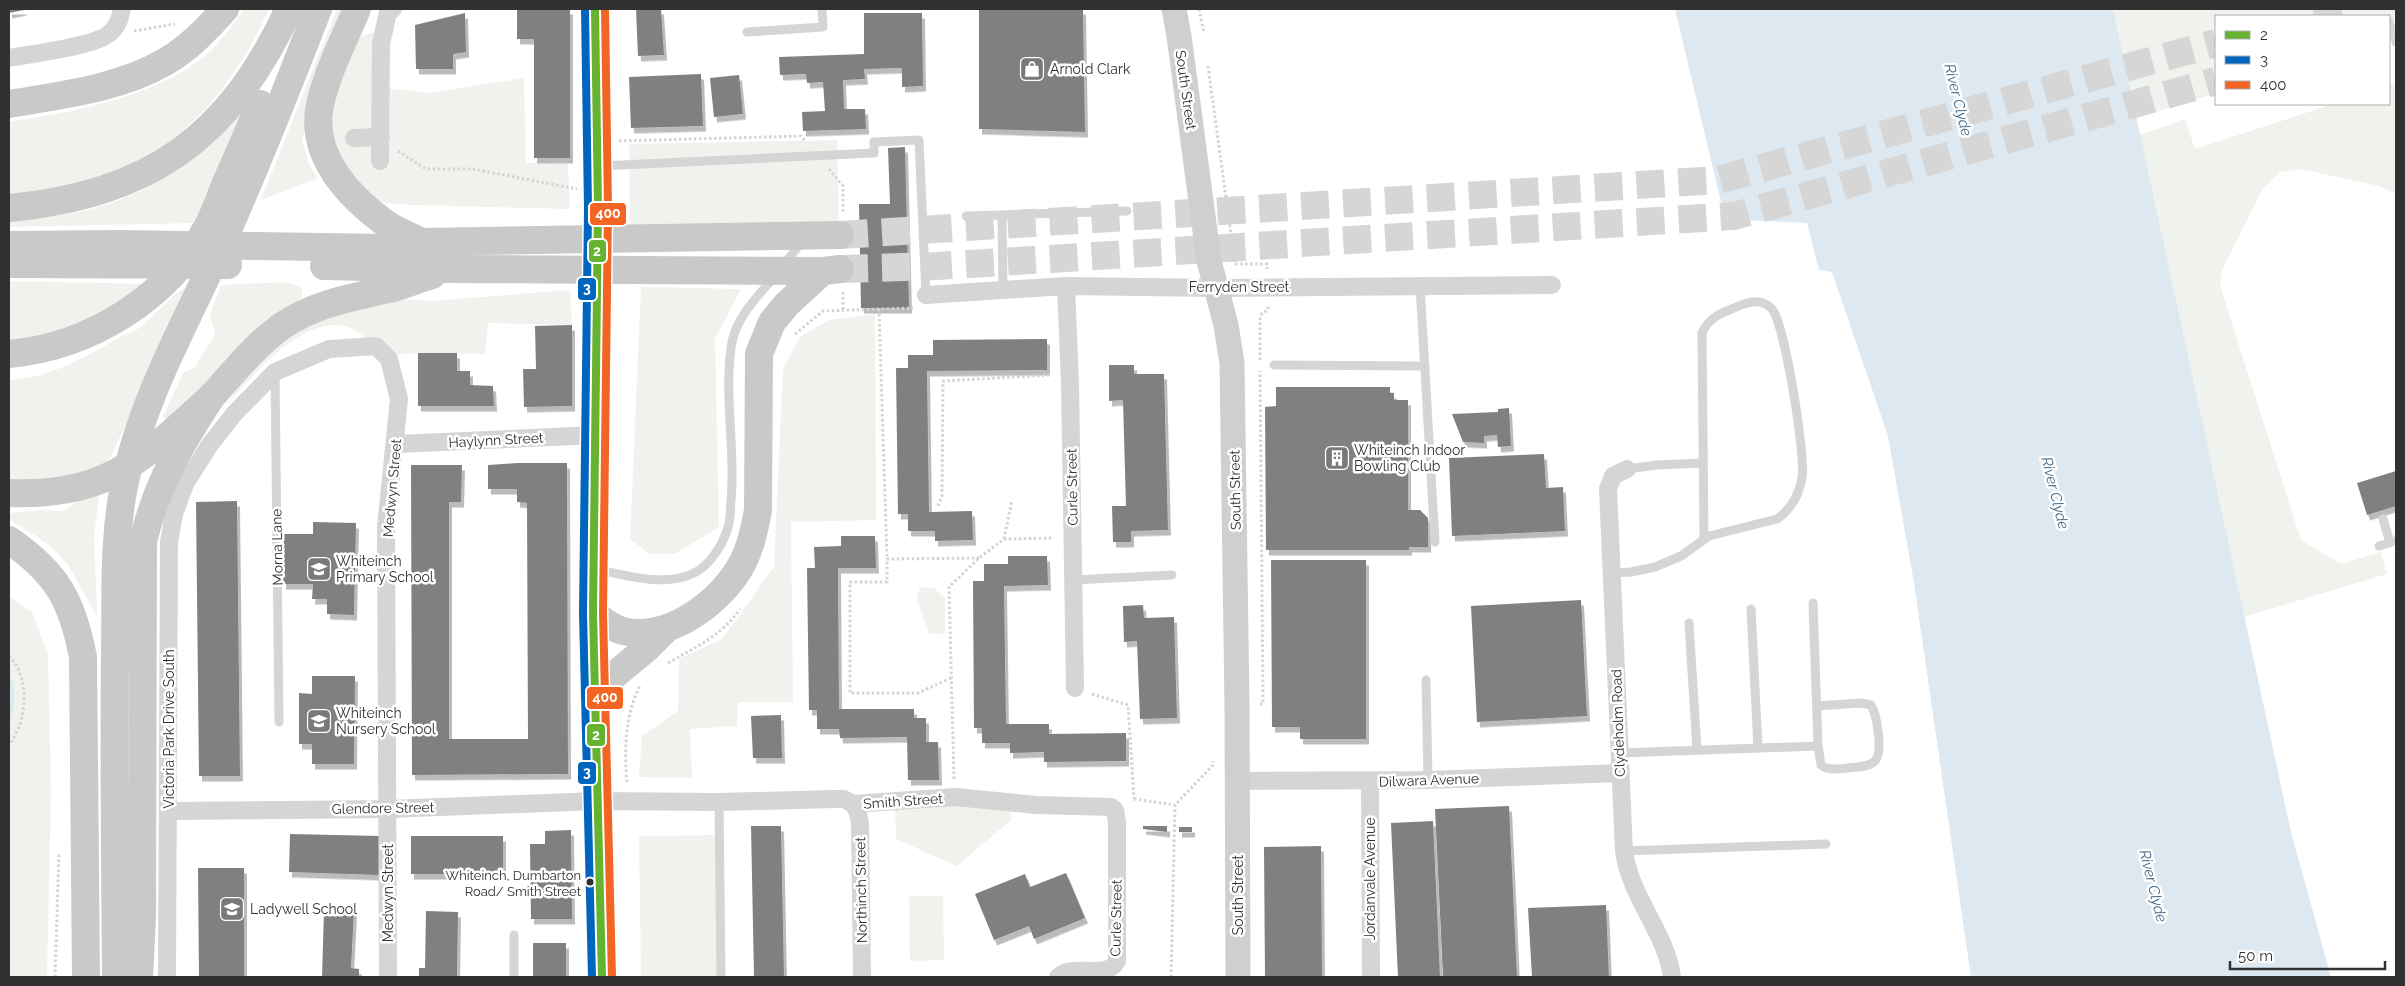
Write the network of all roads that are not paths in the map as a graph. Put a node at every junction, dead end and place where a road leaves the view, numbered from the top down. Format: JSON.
{"nodes":[{"id":1,"x":122,"y":9,"type":"edge"},
{"id":2,"x":225,"y":9,"type":"edge"},
{"id":3,"x":289,"y":9,"type":"edge"},
{"id":4,"x":303,"y":9,"type":"edge"},
{"id":5,"x":318,"y":9,"type":"edge"},
{"id":6,"x":358,"y":9,"type":"edge"},
{"id":7,"x":393,"y":9,"type":"edge"},
{"id":8,"x":595,"y":9,"type":"edge"},
{"id":9,"x":822,"y":9,"type":"edge"},
{"id":10,"x":1174,"y":9,"type":"edge"},
{"id":11,"x":748,"y":32,"type":"dead end"},
{"id":12,"x":9,"y":58,"type":"edge"},
{"id":13,"x":9,"y":104,"type":"edge"},
{"id":14,"x":354,"y":138,"type":"dead end"},
{"id":15,"x":597,"y":166,"type":"junction"},
{"id":16,"x":9,"y":208,"type":"edge"},
{"id":17,"x":1127,"y":211,"type":"dead end"},
{"id":18,"x":1002,"y":215,"type":"junction"},
{"id":19,"x":966,"y":216,"type":"dead end"},
{"id":20,"x":219,"y":225,"type":"junction"},
{"id":21,"x":841,"y":225,"type":"tunnel mouth"},
{"id":22,"x":806,"y":237,"type":"junction"},
{"id":23,"x":422,"y":242,"type":"junction"},
{"id":24,"x":9,"y":245,"type":"edge"},
{"id":25,"x":9,"y":264,"type":"edge"},
{"id":26,"x":448,"y":269,"type":"junction"},
{"id":27,"x":780,"y":271,"type":"junction"},
{"id":28,"x":1552,"y":285,"type":"dead end"},
{"id":29,"x":1066,"y":286,"type":"junction"},
{"id":30,"x":1420,"y":286,"type":"junction"},
{"id":31,"x":1217,"y":288,"type":"junction"},
{"id":32,"x":1003,"y":290,"type":"junction"},
{"id":33,"x":926,"y":295,"type":"joint"},
{"id":34,"x":9,"y":354,"type":"edge"},
{"id":35,"x":1274,"y":365,"type":"dead end"},
{"id":36,"x":1425,"y":366,"type":"junction"},
{"id":37,"x":275,"y":372,"type":"junction"},
{"id":38,"x":212,"y":396,"type":"junction"},
{"id":39,"x":597,"y":435,"type":"junction"},
{"id":40,"x":396,"y":444,"type":"junction"},
{"id":41,"x":1702,"y":463,"type":"junction"},
{"id":42,"x":1627,"y":469,"type":"joint"},
{"id":43,"x":185,"y":484,"type":"joint"},
{"id":44,"x":9,"y":493,"type":"edge"},
{"id":45,"x":2383,"y":519,"type":"dead end"},
{"id":46,"x":1704,"y":539,"type":"junction"},
{"id":47,"x":9,"y":540,"type":"edge"},
{"id":48,"x":1435,"y":542,"type":"dead end"},
{"id":49,"x":2393,"y":542,"type":"edge"},
{"id":50,"x":2379,"y":546,"type":"dead end"},
{"id":51,"x":595,"y":569,"type":"junction"},
{"id":52,"x":1612,"y":573,"type":"junction"},
{"id":53,"x":1172,"y":575,"type":"dead end"},
{"id":54,"x":1073,"y":580,"type":"junction"},
{"id":55,"x":1813,"y":603,"type":"dead end"},
{"id":56,"x":1751,"y":608,"type":"dead end"},
{"id":57,"x":593,"y":613,"type":"junction"},
{"id":58,"x":1690,"y":624,"type":"dead end"},
{"id":59,"x":667,"y":628,"type":"junction"},
{"id":60,"x":1426,"y":680,"type":"dead end"},
{"id":61,"x":1075,"y":688,"type":"road end"},
{"id":62,"x":594,"y":692,"type":"junction"},
{"id":63,"x":1817,"y":706,"type":"junction"},
{"id":64,"x":279,"y":722,"type":"dead end"},
{"id":65,"x":1818,"y":746,"type":"junction"},
{"id":66,"x":1758,"y":748,"type":"junction"},
{"id":67,"x":1697,"y":750,"type":"junction"},
{"id":68,"x":1620,"y":753,"type":"junction"},
{"id":69,"x":1620,"y":773,"type":"junction"},
{"id":70,"x":1428,"y":780,"type":"junction"},
{"id":71,"x":1238,"y":781,"type":"junction"},
{"id":72,"x":1370,"y":781,"type":"junction"},
{"id":73,"x":596,"y":801,"type":"junction"},
{"id":74,"x":719,"y":802,"type":"junction"},
{"id":75,"x":852,"y":804,"type":"junction"},
{"id":76,"x":388,"y":809,"type":"junction"},
{"id":77,"x":170,"y":810,"type":"junction"},
{"id":78,"x":1115,"y":810,"type":"joint"},
{"id":79,"x":1826,"y":844,"type":"dead end"},
{"id":80,"x":1624,"y":851,"type":"junction"},
{"id":81,"x":514,"y":935,"type":"dead end"},
{"id":82,"x":86,"y":977,"type":"edge"},
{"id":83,"x":116,"y":977,"type":"edge"},
{"id":84,"x":139,"y":977,"type":"edge"},
{"id":85,"x":167,"y":977,"type":"edge"},
{"id":86,"x":388,"y":977,"type":"edge"},
{"id":87,"x":514,"y":977,"type":"edge"},
{"id":88,"x":602,"y":977,"type":"edge"},
{"id":89,"x":721,"y":977,"type":"edge"},
{"id":90,"x":862,"y":977,"type":"edge"},
{"id":91,"x":1058,"y":977,"type":"edge"},
{"id":92,"x":1238,"y":977,"type":"edge"},
{"id":93,"x":1371,"y":977,"type":"edge"},
{"id":94,"x":1672,"y":977,"type":"edge"}],
"edges":[{"from":1,"to":12,"type":"street"},
{"from":2,"to":13,"type":"main road"},
{"from":3,"to":16,"type":"main road"},
{"from":4,"to":20,"type":"main road"},
{"from":5,"to":20,"type":"main road"},
{"from":6,"to":23,"type":"main road"},
{"from":7,"to":14,"type":"street"},
{"from":8,"to":15,"type":"street"},
{"from":9,"to":11,"type":"lane"},
{"from":10,"to":31,"type":"street","name":"South Street"},
{"from":15,"to":33,"type":"lane"},
{"from":15,"to":39,"type":"street"},
{"from":17,"to":18,"type":"lane"},
{"from":18,"to":19,"type":"lane"},
{"from":18,"to":32,"type":"lane"},
{"from":20,"to":34,"type":"main road"},
{"from":20,"to":83,"type":"main road"},
{"from":21,"to":22,"type":"main road"},
{"from":22,"to":23,"type":"main road"},
{"from":22,"to":27,"type":"lane"},
{"from":23,"to":24,"type":"main road"},
{"from":25,"to":26,"type":"main road"},
{"from":26,"to":27,"type":"main road"},
{"from":26,"to":38,"type":"main road"},
{"from":27,"to":51,"type":"lane"},
{"from":27,"to":59,"type":"main road"},
{"from":28,"to":30,"type":"street","name":"Ferryden Street"},
{"from":29,"to":31,"type":"street","name":"Ferryden Street"},
{"from":29,"to":32,"type":"street","name":"Ferryden Street"},
{"from":29,"to":54,"type":"street","name":"Curle Street"},
{"from":30,"to":31,"type":"street","name":"Ferryden Street"},
{"from":30,"to":36,"type":"lane"},
{"from":31,"to":71,"type":"street","name":"South Street"},
{"from":32,"to":33,"type":"street","name":"Ferryden Street"},
{"from":35,"to":36,"type":"lane"},
{"from":36,"to":48,"type":"lane"},
{"from":37,"to":40,"type":"street","name":"Medwyn Street"},
{"from":37,"to":43,"type":"street","name":"Medwyn Street"},
{"from":37,"to":64,"type":"lane","name":"Morna Lane"},
{"from":38,"to":44,"type":"main road"},
{"from":38,"to":84,"type":"main road"},
{"from":39,"to":40,"type":"street","name":"Haylynn Street"},
{"from":39,"to":51,"type":"street"},
{"from":40,"to":76,"type":"street","name":"Medwyn Street"},
{"from":41,"to":42,"type":"lane"},
{"from":41,"to":46,"type":"lane"},
{"from":41,"to":46,"type":"lane"},
{"from":42,"to":52,"type":"street","name":"Clydeholm Road"},
{"from":43,"to":77,"type":"street","name":"Victoria Park Drive South"},
{"from":45,"to":49,"type":"lane"},
{"from":46,"to":52,"type":"lane"},
{"from":47,"to":82,"type":"main road"},
{"from":49,"to":50,"type":"lane"},
{"from":51,"to":57,"type":"street"},
{"from":52,"to":68,"type":"street","name":"Clydeholm Road"},
{"from":53,"to":54,"type":"lane"},
{"from":54,"to":61,"type":"street","name":"Curle Street"},
{"from":55,"to":63,"type":"lane"},
{"from":56,"to":66,"type":"lane"},
{"from":57,"to":59,"type":"main road"},
{"from":57,"to":62,"type":"street"},
{"from":58,"to":67,"type":"lane"},
{"from":59,"to":62,"type":"main road"},
{"from":60,"to":70,"type":"lane"},
{"from":62,"to":73,"type":"street"},
{"from":63,"to":65,"type":"lane"},
{"from":63,"to":65,"type":"lane"},
{"from":65,"to":66,"type":"lane"},
{"from":66,"to":67,"type":"lane"},
{"from":67,"to":68,"type":"lane"},
{"from":68,"to":69,"type":"street","name":"Clydeholm Road"},
{"from":69,"to":70,"type":"street","name":"Dilwara Avenue"},
{"from":69,"to":80,"type":"street","name":"Clydeholm Road"},
{"from":70,"to":72,"type":"street","name":"Dilwara Avenue"},
{"from":71,"to":72,"type":"street","name":"Dilwara Avenue"},
{"from":71,"to":92,"type":"street","name":"South Street"},
{"from":72,"to":93,"type":"street","name":"Jordanvale Avenue"},
{"from":73,"to":74,"type":"street","name":"Smith Street"},
{"from":73,"to":76,"type":"street","name":"Glendore Street"},
{"from":73,"to":88,"type":"street"},
{"from":74,"to":75,"type":"street","name":"Smith Street"},
{"from":74,"to":89,"type":"lane"},
{"from":75,"to":78,"type":"street","name":"Smith Street"},
{"from":75,"to":90,"type":"street","name":"Northinch Street"},
{"from":76,"to":77,"type":"street","name":"Glendore Street"},
{"from":76,"to":86,"type":"street","name":"Medwyn Street"},
{"from":77,"to":85,"type":"street","name":"Victoria Park Drive South"},
{"from":78,"to":91,"type":"street","name":"Curle Street"},
{"from":79,"to":80,"type":"lane"},
{"from":80,"to":94,"type":"street","name":"Clydeholm Road"},
{"from":81,"to":87,"type":"lane"}]}
